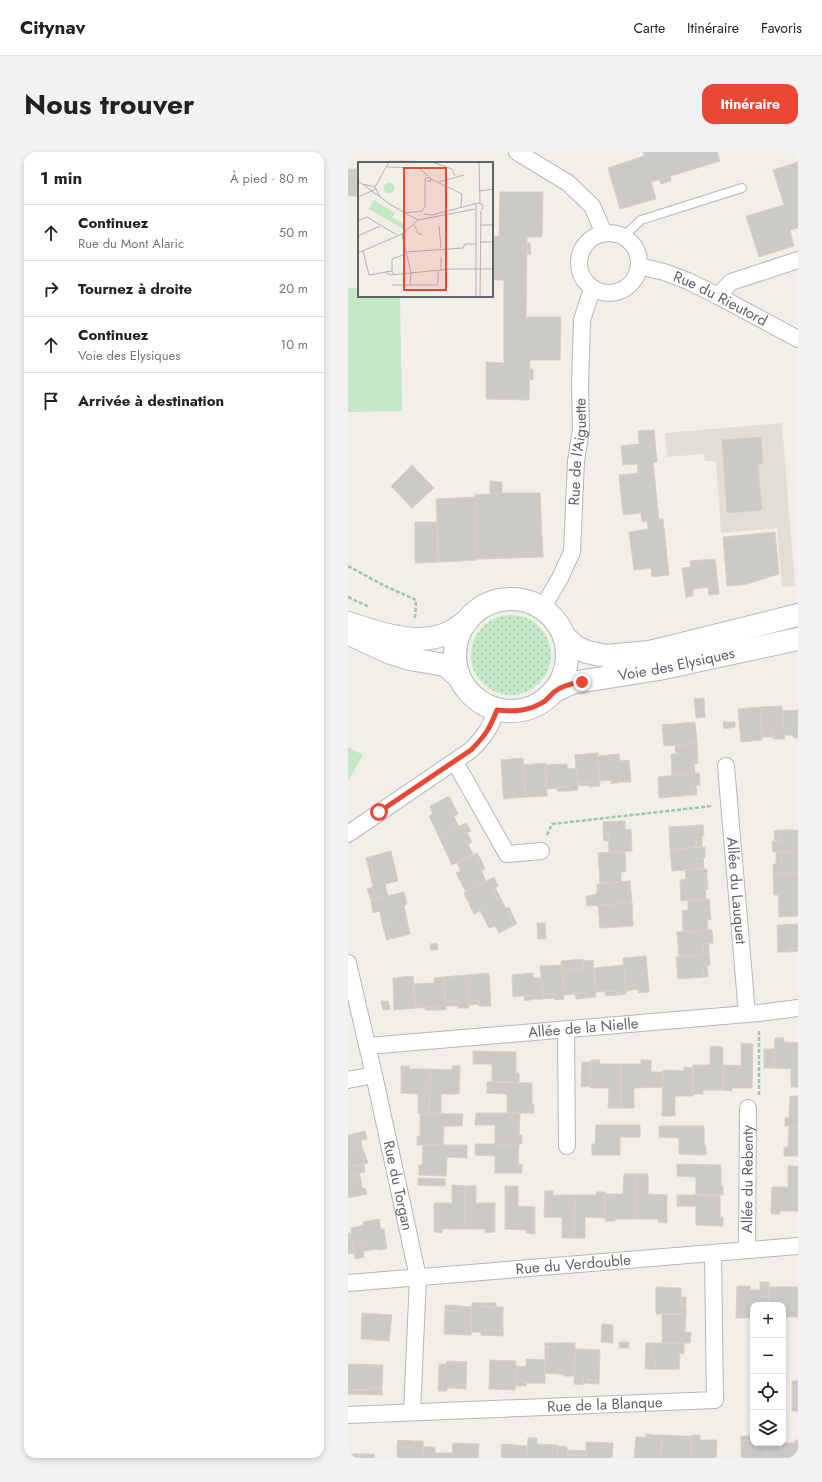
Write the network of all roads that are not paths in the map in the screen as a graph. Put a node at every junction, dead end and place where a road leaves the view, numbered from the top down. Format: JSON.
{"nodes":[{"id":1,"x":522,"y":153,"type":"edge"},
{"id":2,"x":742,"y":188,"type":"dead end"},
{"id":3,"x":604,"y":233,"type":"junction"},
{"id":4,"x":623,"y":237,"type":"junction"},
{"id":5,"x":798,"y":260,"type":"edge"},
{"id":6,"x":639,"y":266,"type":"junction"},
{"id":7,"x":592,"y":289,"type":"junction"},
{"id":8,"x":718,"y":296,"type":"junction"},
{"id":9,"x":798,"y":339,"type":"edge"},
{"id":10,"x":542,"y":609,"type":"junction"},
{"id":11,"x":798,"y":615,"type":"edge"},
{"id":12,"x":467,"y":621,"type":"junction"},
{"id":13,"x":348,"y":623,"type":"edge"},
{"id":14,"x":348,"y":632,"type":"edge"},
{"id":15,"x":564,"y":636,"type":"junction"},
{"id":16,"x":798,"y":639,"type":"edge"},
{"id":17,"x":459,"y":677,"type":"junction"},
{"id":18,"x":555,"y":691,"type":"junction"},
{"id":19,"x":497,"y":710,"type":"junction"},
{"id":20,"x":455,"y":762,"type":"junction"},
{"id":21,"x":726,"y":766,"type":"dead end"},
{"id":22,"x":348,"y":834,"type":"edge"},
{"id":23,"x":540,"y":851,"type":"road end"},
{"id":24,"x":348,"y":963,"type":"edge"},
{"id":25,"x":798,"y":1008,"type":"edge"},
{"id":26,"x":753,"y":1014,"type":"junction"},
{"id":27,"x":566,"y":1029,"type":"junction"},
{"id":28,"x":368,"y":1046,"type":"junction"},
{"id":29,"x":374,"y":1075,"type":"junction"},
{"id":30,"x":348,"y":1080,"type":"edge"},
{"id":31,"x":748,"y":1108,"type":"road end"},
{"id":32,"x":567,"y":1146,"type":"dead end"},
{"id":33,"x":798,"y":1246,"type":"edge"},
{"id":34,"x":747,"y":1250,"type":"junction"},
{"id":35,"x":713,"y":1253,"type":"junction"},
{"id":36,"x":418,"y":1277,"type":"junction"},
{"id":37,"x":348,"y":1283,"type":"edge"},
{"id":38,"x":412,"y":1412,"type":"junction"},
{"id":39,"x":348,"y":1414,"type":"edge"}],
"edges":[{"from":1,"to":3,"type":"street"},
{"from":2,"to":4,"type":"lane"},
{"from":3,"to":4,"type":"street"},
{"from":3,"to":7,"type":"street"},
{"from":4,"to":6,"type":"street"},
{"from":5,"to":8,"type":"street"},
{"from":6,"to":7,"type":"street"},
{"from":6,"to":8,"type":"street","name":"Rue du Rieutord"},
{"from":7,"to":10,"type":"street","name":"Rue de l'Aiguette"},
{"from":8,"to":9,"type":"street","name":"Rue du Rieutord"},
{"from":10,"to":12,"type":"street"},
{"from":10,"to":15,"type":"street"},
{"from":11,"to":15,"type":"street","name":"Voie des Elysiques"},
{"from":12,"to":13,"type":"street"},
{"from":12,"to":17,"type":"street"},
{"from":14,"to":17,"type":"street"},
{"from":15,"to":18,"type":"street"},
{"from":16,"to":18,"type":"street","name":"Voie des Elysiques"},
{"from":17,"to":19,"type":"street"},
{"from":18,"to":19,"type":"street"},
{"from":19,"to":20,"type":"street"},
{"from":20,"to":22,"type":"street"},
{"from":20,"to":23,"type":"street"},
{"from":21,"to":26,"type":"street","name":"Allée du Lauquet"},
{"from":24,"to":28,"type":"street","name":"Rue du Torgan"},
{"from":25,"to":26,"type":"street","name":"Allée de la Nielle"},
{"from":26,"to":27,"type":"street","name":"Allée de la Nielle"},
{"from":27,"to":28,"type":"street","name":"Allée de la Nielle"},
{"from":27,"to":32,"type":"street"},
{"from":28,"to":29,"type":"street","name":"Rue du Torgan"},
{"from":29,"to":30,"type":"street"},
{"from":29,"to":36,"type":"street","name":"Rue du Torgan"},
{"from":31,"to":34,"type":"street","name":"Allée du Rebenty"},
{"from":33,"to":34,"type":"street","name":"Rue du Verdouble"},
{"from":34,"to":35,"type":"street","name":"Rue du Verdouble"},
{"from":35,"to":36,"type":"street","name":"Rue du Verdouble"},
{"from":35,"to":38,"type":"street","name":"Rue de la Blanque"},
{"from":36,"to":37,"type":"street","name":"Rue du Verdouble"},
{"from":36,"to":38,"type":"street","name":"Rue du Torgan"},
{"from":38,"to":39,"type":"street","name":"Rue de la Blanque"}]}
